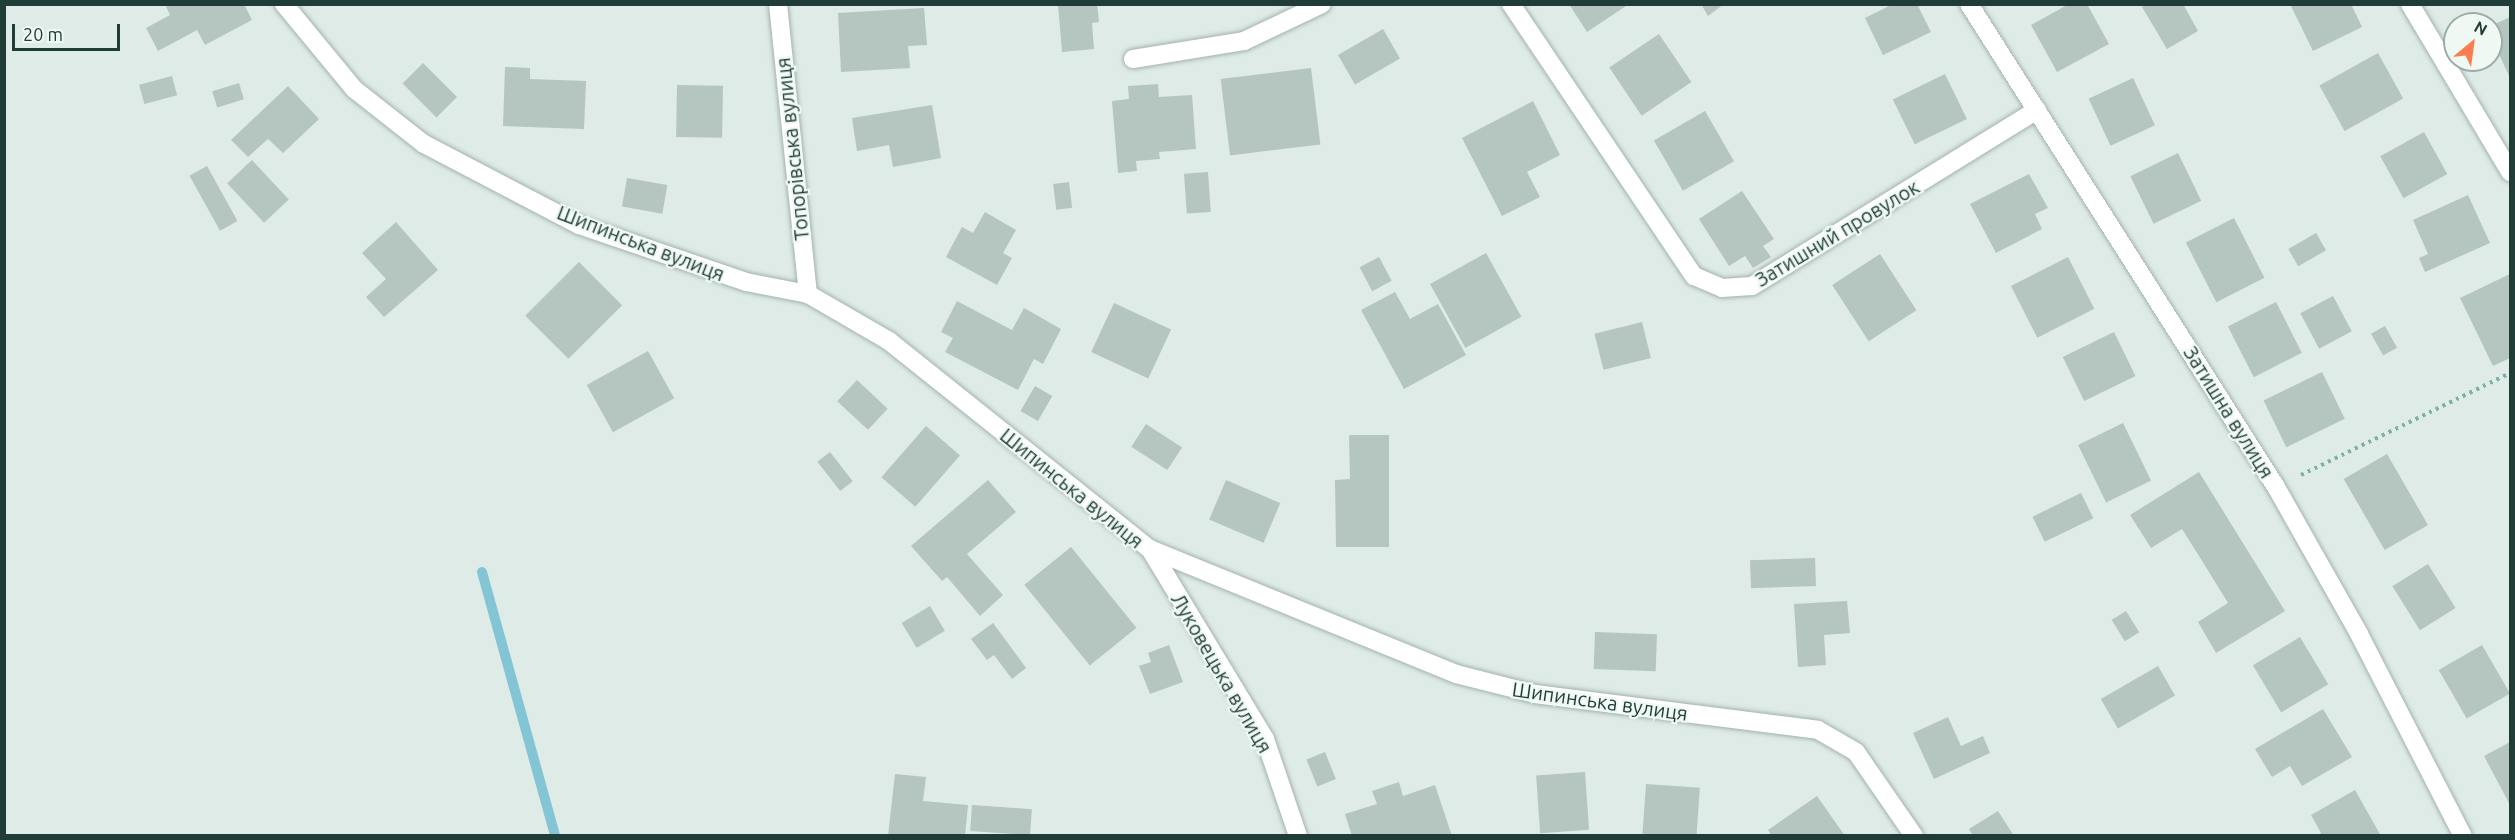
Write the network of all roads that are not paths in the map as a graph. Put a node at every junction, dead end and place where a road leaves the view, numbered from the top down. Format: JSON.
{"nodes":[{"id":1,"x":284,"y":4,"type":"edge"},
{"id":2,"x":778,"y":4,"type":"edge"},
{"id":3,"x":1322,"y":4,"type":"edge"},
{"id":4,"x":1511,"y":4,"type":"edge"},
{"id":5,"x":1969,"y":4,"type":"edge"},
{"id":6,"x":2410,"y":4,"type":"edge"},
{"id":7,"x":1133,"y":59,"type":"dead end"},
{"id":8,"x":2037,"y":110,"type":"junction"},
{"id":9,"x":2511,"y":172,"type":"edge"},
{"id":10,"x":808,"y":294,"type":"junction"},
{"id":11,"x":1150,"y":549,"type":"junction"},
{"id":12,"x":1298,"y":836,"type":"edge"},
{"id":13,"x":1914,"y":836,"type":"edge"},
{"id":14,"x":2463,"y":836,"type":"edge"}],
"edges":[{"from":1,"to":10,"type":"street","name":"Шипинська вулиця"},
{"from":2,"to":10,"type":"street","name":"Топорівська вулиця"},
{"from":3,"to":7,"type":"street"},
{"from":4,"to":8,"type":"street","name":"Затишний провулок"},
{"from":5,"to":8,"type":"street","name":"Затишна вулиця"},
{"from":6,"to":9,"type":"street"},
{"from":8,"to":14,"type":"street","name":"Затишна вулиця"},
{"from":10,"to":11,"type":"street","name":"Шипинська вулиця"},
{"from":11,"to":12,"type":"street","name":"Луковецька вулиця"},
{"from":11,"to":13,"type":"street","name":"Шипинська вулиця"}]}
